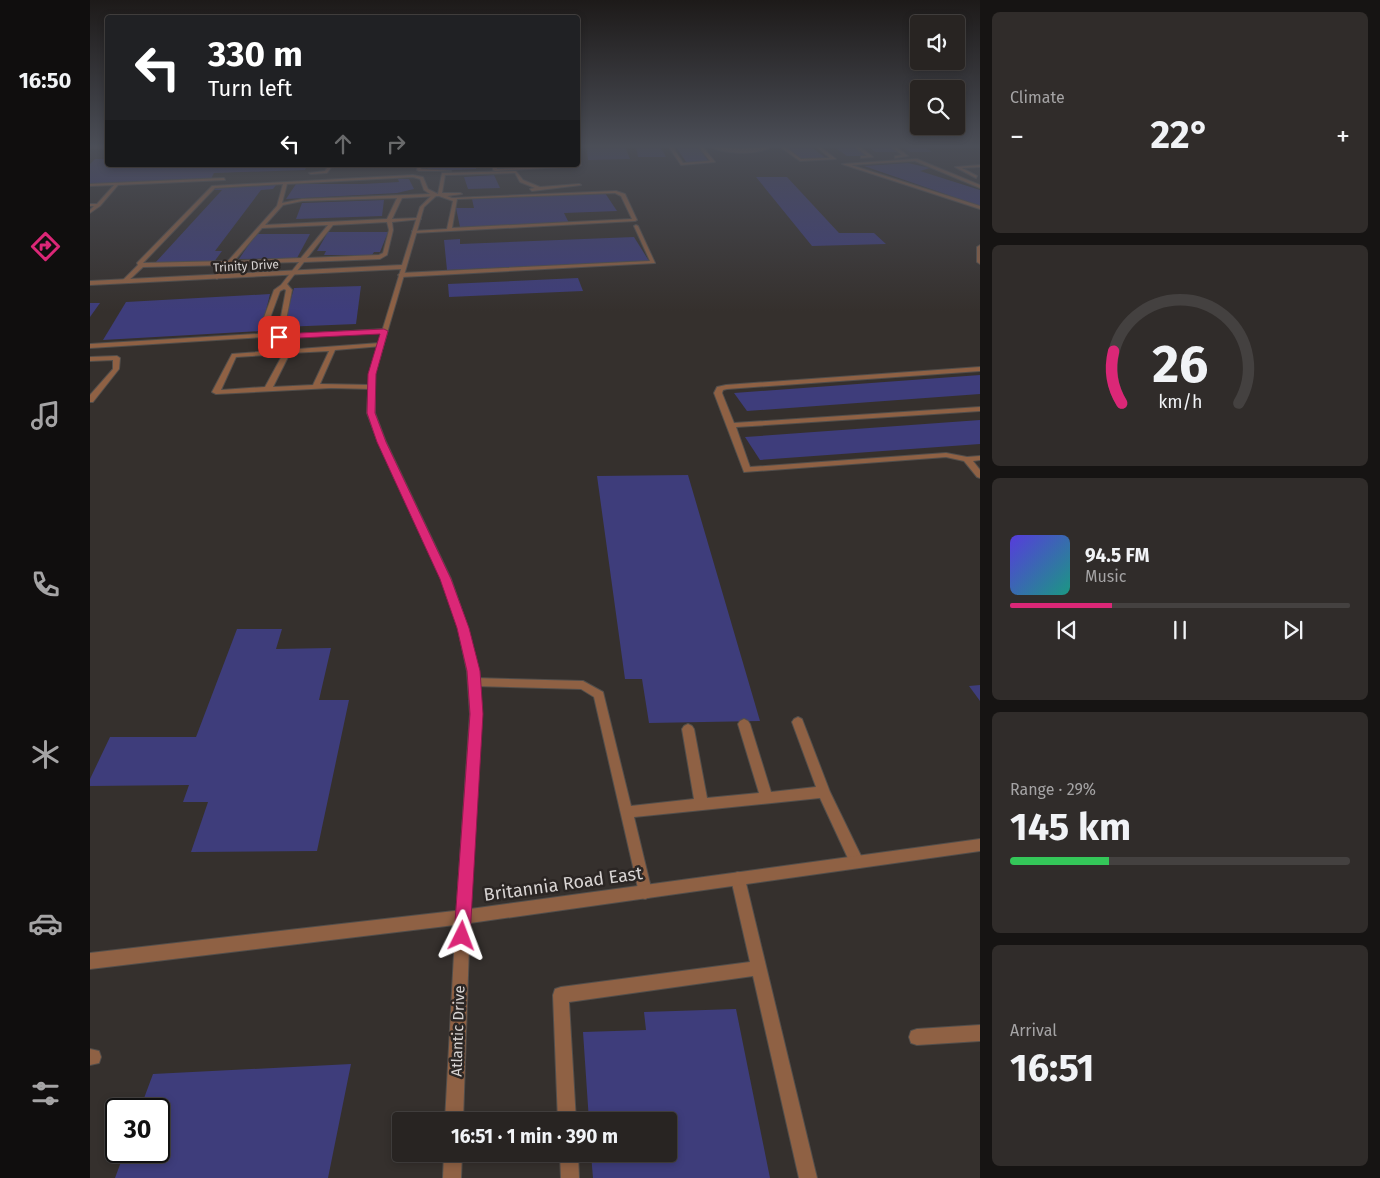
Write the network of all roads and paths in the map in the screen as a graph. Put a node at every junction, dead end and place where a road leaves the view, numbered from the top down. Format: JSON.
{"nodes":[{"id":1,"x":102,"y":201,"type":"edge"},
{"id":2,"x":199,"y":201,"type":"edge"},
{"id":3,"x":280,"y":201,"type":"edge"},
{"id":4,"x":298,"y":201,"type":"edge"},
{"id":5,"x":398,"y":201,"type":"edge"},
{"id":6,"x":430,"y":201,"type":"edge"},
{"id":7,"x":456,"y":201,"type":"edge"},
{"id":8,"x":626,"y":201,"type":"edge"},
{"id":9,"x":958,"y":201,"type":"edge"},
{"id":10,"x":90,"y":205,"type":"edge"},
{"id":11,"x":98,"y":205,"type":"junction"},
{"id":12,"x":279,"y":206,"type":"junction"},
{"id":13,"x":980,"y":208,"type":"edge"},
{"id":14,"x":90,"y":212,"type":"edge"},
{"id":15,"x":418,"y":219,"type":"junction"},
{"id":16,"x":389,"y":220,"type":"junction"},
{"id":17,"x":332,"y":223,"type":"junction"},
{"id":18,"x":636,"y":226,"type":"dead end"},
{"id":19,"x":260,"y":227,"type":"junction"},
{"id":20,"x":449,"y":230,"type":"junction"},
{"id":21,"x":414,"y":232,"type":"junction"},
{"id":22,"x":980,"y":249,"type":"edge"},
{"id":23,"x":301,"y":261,"type":"junction"},
{"id":24,"x":980,"y":262,"type":"edge"},
{"id":25,"x":229,"y":263,"type":"junction"},
{"id":26,"x":141,"y":266,"type":"junction"},
{"id":27,"x":403,"y":271,"type":"junction"},
{"id":28,"x":291,"y":273,"type":"junction"},
{"id":29,"x":217,"y":277,"type":"junction"},
{"id":30,"x":124,"y":282,"type":"junction"},
{"id":31,"x":90,"y":283,"type":"edge"},
{"id":32,"x":284,"y":286,"type":"junction"},
{"id":33,"x":384,"y":331,"type":"junction"},
{"id":34,"x":380,"y":345,"type":"junction"},
{"id":35,"x":90,"y":346,"type":"edge"},
{"id":36,"x":333,"y":348,"type":"junction"},
{"id":37,"x":287,"y":352,"type":"junction"},
{"id":38,"x":90,"y":359,"type":"edge"},
{"id":39,"x":980,"y":369,"type":"edge"},
{"id":40,"x":316,"y":386,"type":"junction"},
{"id":41,"x":370,"y":387,"type":"junction"},
{"id":42,"x":268,"y":389,"type":"junction"},
{"id":43,"x":90,"y":400,"type":"edge"},
{"id":44,"x":980,"y":409,"type":"edge"},
{"id":45,"x":731,"y":425,"type":"junction"},
{"id":46,"x":980,"y":458,"type":"edge"},
{"id":47,"x":967,"y":459,"type":"junction"},
{"id":48,"x":980,"y":475,"type":"edge"},
{"id":49,"x":474,"y":682,"type":"junction"},
{"id":50,"x":798,"y":722,"type":"dead end"},
{"id":51,"x":744,"y":724,"type":"dead end"},
{"id":52,"x":688,"y":729,"type":"dead end"},
{"id":53,"x":824,"y":792,"type":"junction"},
{"id":54,"x":767,"y":798,"type":"junction"},
{"id":55,"x":702,"y":805,"type":"junction"},
{"id":56,"x":627,"y":812,"type":"junction"},
{"id":57,"x":980,"y":845,"type":"edge"},
{"id":58,"x":857,"y":862,"type":"junction"},
{"id":59,"x":738,"y":879,"type":"junction"},
{"id":60,"x":645,"y":892,"type":"junction"},
{"id":61,"x":463,"y":917,"type":"junction"},
{"id":62,"x":90,"y":960,"type":"edge"},
{"id":63,"x":759,"y":968,"type":"junction"},
{"id":64,"x":980,"y":1033,"type":"edge"},
{"id":65,"x":917,"y":1037,"type":"dead end"},
{"id":66,"x":454,"y":1112,"type":"edge"},
{"id":67,"x":567,"y":1112,"type":"edge"},
{"id":68,"x":453,"y":1162,"type":"edge"},
{"id":69,"x":569,"y":1162,"type":"edge"},
{"id":70,"x":452,"y":1178,"type":"edge"},
{"id":71,"x":570,"y":1178,"type":"edge"},
{"id":72,"x":808,"y":1178,"type":"edge"}],
"edges":[{"from":1,"to":11,"type":"street"},
{"from":2,"to":26,"type":"street"},
{"from":3,"to":12,"type":"street"},
{"from":4,"to":12,"type":"street"},
{"from":5,"to":16,"type":"street"},
{"from":6,"to":15,"type":"street","name":"Atlantic Drive"},
{"from":7,"to":20,"type":"street"},
{"from":8,"to":20,"type":"street"},
{"from":9,"to":13,"type":"street"},
{"from":10,"to":11,"type":"street"},
{"from":11,"to":14,"type":"street"},
{"from":12,"to":19,"type":"street"},
{"from":15,"to":16,"type":"street"},
{"from":15,"to":21,"type":"street","name":"Atlantic Drive"},
{"from":16,"to":17,"type":"street"},
{"from":16,"to":23,"type":"street"},
{"from":17,"to":19,"type":"street"},
{"from":17,"to":23,"type":"street"},
{"from":18,"to":27,"type":"street","name":"Trinity Drive"},
{"from":19,"to":25,"type":"street"},
{"from":20,"to":21,"type":"street"},
{"from":21,"to":27,"type":"street","name":"Atlantic Drive"},
{"from":22,"to":24,"type":"street"},
{"from":23,"to":25,"type":"street"},
{"from":23,"to":28,"type":"street"},
{"from":25,"to":26,"type":"street"},
{"from":25,"to":29,"type":"street"},
{"from":26,"to":30,"type":"street"},
{"from":27,"to":28,"type":"street","name":"Trinity Drive"},
{"from":27,"to":33,"type":"street","name":"Atlantic Drive"},
{"from":28,"to":29,"type":"street","name":"Trinity Drive"},
{"from":28,"to":32,"type":"street"},
{"from":29,"to":30,"type":"street","name":"Trinity Drive"},
{"from":30,"to":31,"type":"street","name":"Trinity Drive"},
{"from":32,"to":33,"type":"street"},
{"from":32,"to":35,"type":"street"},
{"from":33,"to":34,"type":"street","name":"Atlantic Drive"},
{"from":34,"to":36,"type":"street"},
{"from":34,"to":41,"type":"street","name":"Atlantic Drive"},
{"from":36,"to":37,"type":"street"},
{"from":36,"to":40,"type":"street"},
{"from":37,"to":42,"type":"street"},
{"from":37,"to":42,"type":"street"},
{"from":38,"to":43,"type":"street"},
{"from":39,"to":45,"type":"street"},
{"from":40,"to":41,"type":"street"},
{"from":40,"to":42,"type":"street"},
{"from":41,"to":49,"type":"street","name":"Atlantic Drive"},
{"from":44,"to":45,"type":"street"},
{"from":45,"to":47,"type":"street"},
{"from":46,"to":47,"type":"street"},
{"from":47,"to":48,"type":"street"},
{"from":49,"to":56,"type":"street"},
{"from":49,"to":61,"type":"street","name":"Atlantic Drive"},
{"from":50,"to":53,"type":"street"},
{"from":51,"to":54,"type":"street"},
{"from":52,"to":55,"type":"street"},
{"from":53,"to":54,"type":"street"},
{"from":53,"to":58,"type":"street"},
{"from":54,"to":55,"type":"street"},
{"from":55,"to":56,"type":"street"},
{"from":56,"to":60,"type":"street"},
{"from":57,"to":58,"type":"street","name":"Britannia Road East"},
{"from":58,"to":59,"type":"street","name":"Britannia Road East"},
{"from":59,"to":60,"type":"street","name":"Britannia Road East"},
{"from":59,"to":63,"type":"street"},
{"from":60,"to":61,"type":"street","name":"Britannia Road East"},
{"from":61,"to":62,"type":"street","name":"Britannia Road East"},
{"from":61,"to":66,"type":"street","name":"Atlantic Drive"},
{"from":63,"to":67,"type":"street"},
{"from":63,"to":72,"type":"street"},
{"from":64,"to":65,"type":"street"},
{"from":68,"to":70,"type":"street"},
{"from":69,"to":71,"type":"street"}]}
